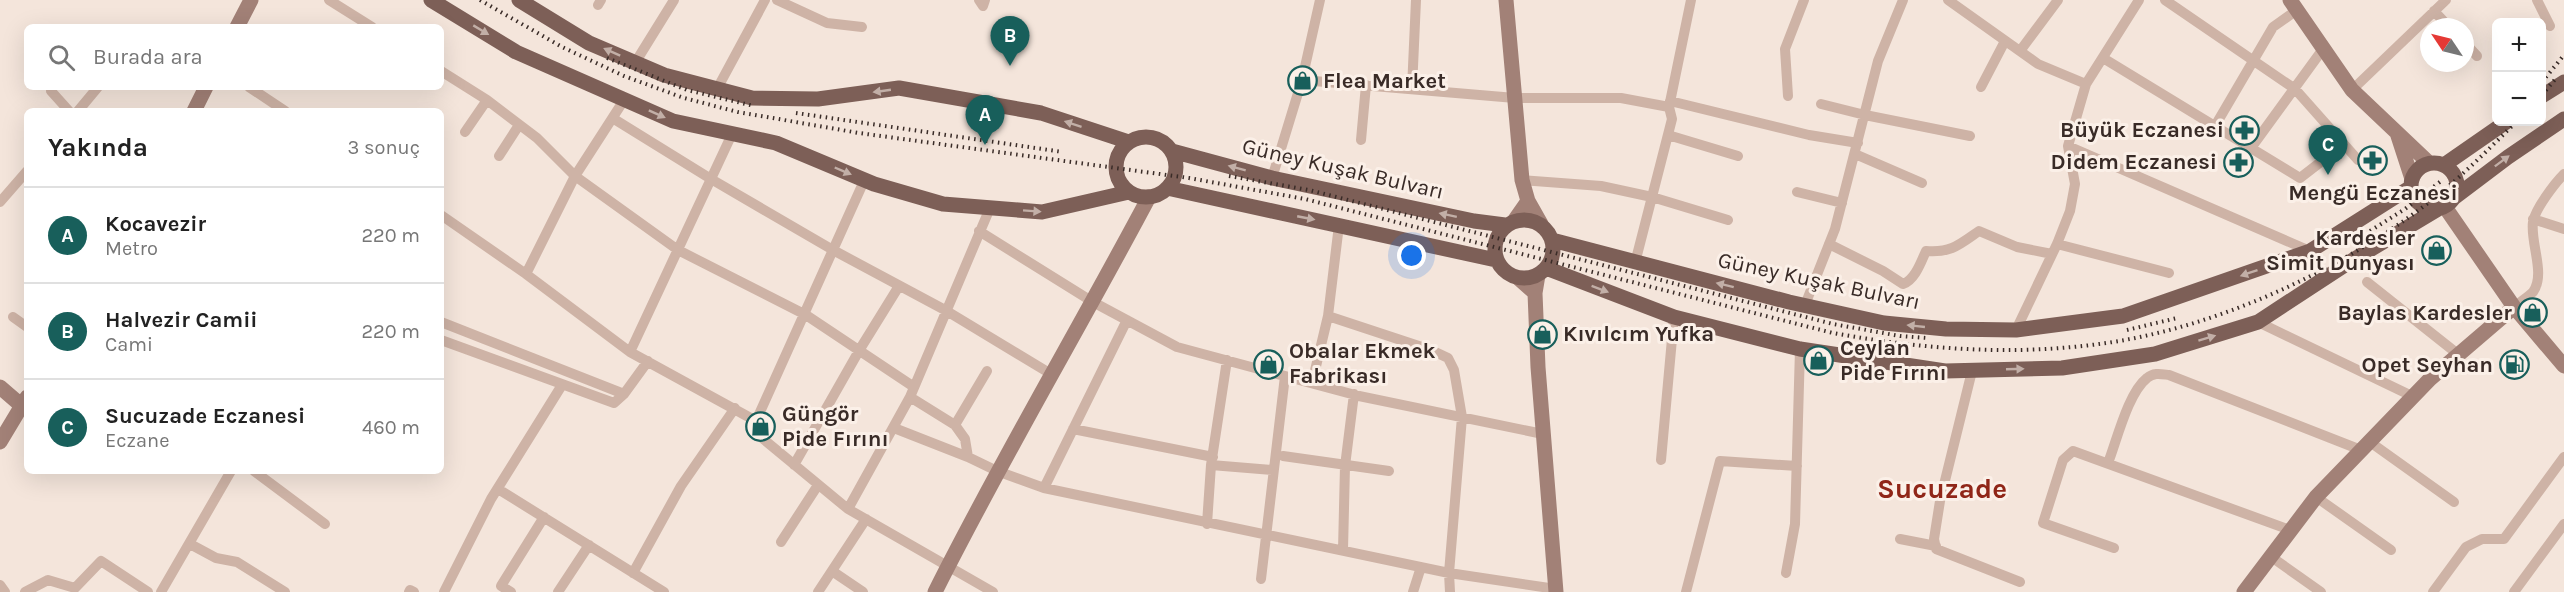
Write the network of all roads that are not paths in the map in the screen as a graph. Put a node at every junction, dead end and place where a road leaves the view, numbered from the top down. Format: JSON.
{"nodes":[{"id":1,"x":329,"y":0,"type":"edge"},
{"id":2,"x":431,"y":0,"type":"edge"},
{"id":3,"x":519,"y":0,"type":"edge"},
{"id":4,"x":674,"y":0,"type":"edge"},
{"id":5,"x":765,"y":0,"type":"edge"},
{"id":6,"x":777,"y":0,"type":"edge"},
{"id":7,"x":979,"y":0,"type":"edge"},
{"id":8,"x":986,"y":0,"type":"edge"},
{"id":9,"x":1320,"y":0,"type":"edge"},
{"id":10,"x":1416,"y":0,"type":"edge"},
{"id":11,"x":1506,"y":0,"type":"edge"},
{"id":12,"x":1691,"y":0,"type":"edge"},
{"id":13,"x":1804,"y":0,"type":"edge"},
{"id":14,"x":1904,"y":0,"type":"edge"},
{"id":15,"x":2058,"y":0,"type":"edge"},
{"id":16,"x":2139,"y":0,"type":"edge"},
{"id":17,"x":2165,"y":0,"type":"edge"},
{"id":18,"x":2446,"y":0,"type":"edge"},
{"id":19,"x":2536,"y":0,"type":"edge"},
{"id":20,"x":247,"y":2,"type":"edge"},
{"id":21,"x":1954,"y":2,"type":"edge"},
{"id":22,"x":2293,"y":5,"type":"edge"},
{"id":23,"x":2434,"y":12,"type":"junction"},
{"id":24,"x":2440,"y":18,"type":"edge"},
{"id":25,"x":238,"y":24,"type":"edge"},
{"id":26,"x":365,"y":24,"type":"edge"},
{"id":27,"x":2550,"y":26,"type":"dead end"},
{"id":28,"x":862,"y":27,"type":"dead end"},
{"id":29,"x":2005,"y":41,"type":"junction"},
{"id":30,"x":2323,"y":49,"type":"junction"},
{"id":31,"x":2020,"y":51,"type":"junction"},
{"id":32,"x":2474,"y":53,"type":"edge"},
{"id":33,"x":2477,"y":56,"type":"dead end"},
{"id":34,"x":2103,"y":58,"type":"junction"},
{"id":35,"x":2254,"y":62,"type":"junction"},
{"id":36,"x":635,"y":63,"type":"junction"},
{"id":37,"x":444,"y":73,"type":"edge"},
{"id":38,"x":1302,"y":80,"type":"junction"},
{"id":39,"x":2564,"y":82,"type":"edge"},
{"id":40,"x":2086,"y":84,"type":"junction"},
{"id":41,"x":1366,"y":86,"type":"junction"},
{"id":42,"x":1981,"y":87,"type":"dead end"},
{"id":43,"x":2295,"y":88,"type":"junction"},
{"id":44,"x":717,"y":89,"type":"junction"},
{"id":45,"x":1412,"y":89,"type":"junction"},
{"id":46,"x":94,"y":90,"type":"edge"},
{"id":47,"x":203,"y":90,"type":"edge"},
{"id":48,"x":254,"y":90,"type":"edge"},
{"id":49,"x":2352,"y":90,"type":"junction"},
{"id":50,"x":51,"y":91,"type":"dead end"},
{"id":51,"x":2546,"y":93,"type":"edge"},
{"id":52,"x":1788,"y":96,"type":"dead end"},
{"id":53,"x":1515,"y":98,"type":"junction"},
{"id":54,"x":487,"y":100,"type":"junction"},
{"id":55,"x":624,"y":100,"type":"junction"},
{"id":56,"x":1670,"y":104,"type":"junction"},
{"id":57,"x":1821,"y":104,"type":"dead end"},
{"id":58,"x":66,"y":108,"type":"edge"},
{"id":59,"x":80,"y":108,"type":"edge"},
{"id":60,"x":195,"y":108,"type":"edge"},
{"id":61,"x":280,"y":108,"type":"edge"},
{"id":62,"x":1865,"y":115,"type":"junction"},
{"id":63,"x":614,"y":119,"type":"junction"},
{"id":64,"x":2564,"y":119,"type":"edge"},
{"id":65,"x":519,"y":125,"type":"junction"},
{"id":66,"x":2215,"y":126,"type":"junction"},
{"id":67,"x":2499,"y":126,"type":"edge"},
{"id":68,"x":465,"y":132,"type":"dead end"},
{"id":69,"x":2397,"y":133,"type":"junction"},
{"id":70,"x":732,"y":134,"type":"junction"},
{"id":71,"x":1668,"y":135,"type":"junction"},
{"id":72,"x":1970,"y":136,"type":"dead end"},
{"id":73,"x":1361,"y":140,"type":"dead end"},
{"id":74,"x":1129,"y":142,"type":"junction"},
{"id":75,"x":2344,"y":144,"type":"junction"},
{"id":76,"x":2068,"y":146,"type":"junction"},
{"id":77,"x":1857,"y":148,"type":"junction"},
{"id":78,"x":2251,"y":148,"type":"junction"},
{"id":79,"x":1172,"y":151,"type":"junction"},
{"id":80,"x":499,"y":156,"type":"dead end"},
{"id":81,"x":1738,"y":156,"type":"dead end"},
{"id":82,"x":2358,"y":160,"type":"dead end"},
{"id":83,"x":2437,"y":164,"type":"junction"},
{"id":84,"x":24,"y":174,"type":"edge"},
{"id":85,"x":2564,"y":174,"type":"edge"},
{"id":86,"x":575,"y":176,"type":"junction"},
{"id":87,"x":1272,"y":178,"type":"junction"},
{"id":88,"x":711,"y":179,"type":"junction"},
{"id":89,"x":1522,"y":180,"type":"junction"},
{"id":90,"x":864,"y":181,"type":"junction"},
{"id":91,"x":1922,"y":183,"type":"dead end"},
{"id":92,"x":2412,"y":183,"type":"junction"},
{"id":93,"x":1167,"y":188,"type":"junction"},
{"id":94,"x":1129,"y":192,"type":"junction"},
{"id":95,"x":1797,"y":192,"type":"dead end"},
{"id":96,"x":1149,"y":196,"type":"junction"},
{"id":97,"x":1652,"y":197,"type":"junction"},
{"id":98,"x":1528,"y":201,"type":"junction"},
{"id":99,"x":0,"y":202,"type":"edge"},
{"id":100,"x":1842,"y":202,"type":"junction"},
{"id":101,"x":2446,"y":204,"type":"junction"},
{"id":102,"x":990,"y":208,"type":"junction"},
{"id":103,"x":444,"y":217,"type":"edge"},
{"id":104,"x":2533,"y":219,"type":"junction"},
{"id":105,"x":1728,"y":220,"type":"dead end"},
{"id":106,"x":1509,"y":223,"type":"junction"},
{"id":107,"x":1541,"y":224,"type":"junction"},
{"id":108,"x":1339,"y":225,"type":"junction"},
{"id":109,"x":2564,"y":229,"type":"edge"},
{"id":110,"x":979,"y":231,"type":"junction"},
{"id":111,"x":1552,"y":240,"type":"junction"},
{"id":112,"x":1829,"y":244,"type":"junction"},
{"id":113,"x":2054,"y":249,"type":"junction"},
{"id":114,"x":678,"y":250,"type":"junction"},
{"id":115,"x":833,"y":250,"type":"junction"},
{"id":116,"x":2310,"y":251,"type":"junction"},
{"id":117,"x":1496,"y":260,"type":"junction"},
{"id":118,"x":1635,"y":263,"type":"junction"},
{"id":119,"x":1542,"y":271,"type":"junction"},
{"id":120,"x":2169,"y":273,"type":"dead end"},
{"id":121,"x":526,"y":274,"type":"junction"},
{"id":122,"x":1518,"y":278,"type":"junction"},
{"id":123,"x":2367,"y":282,"type":"dead end"},
{"id":124,"x":899,"y":286,"type":"junction"},
{"id":125,"x":1535,"y":293,"type":"junction"},
{"id":126,"x":1093,"y":302,"type":"junction"},
{"id":127,"x":1805,"y":305,"type":"junction"},
{"id":128,"x":2514,"y":306,"type":"junction"},
{"id":129,"x":945,"y":310,"type":"junction"},
{"id":130,"x":806,"y":315,"type":"junction"},
{"id":131,"x":1328,"y":316,"type":"junction"},
{"id":132,"x":13,"y":317,"type":"dead end"},
{"id":133,"x":1674,"y":317,"type":"junction"},
{"id":134,"x":1127,"y":320,"type":"junction"},
{"id":135,"x":2258,"y":322,"type":"junction"},
{"id":136,"x":444,"y":323,"type":"edge"},
{"id":137,"x":24,"y":325,"type":"edge"},
{"id":138,"x":2016,"y":330,"type":"junction"},
{"id":139,"x":444,"y":341,"type":"edge"},
{"id":140,"x":860,"y":349,"type":"junction"},
{"id":141,"x":1800,"y":349,"type":"junction"},
{"id":142,"x":630,"y":352,"type":"junction"},
{"id":143,"x":2459,"y":355,"type":"junction"},
{"id":144,"x":1227,"y":360,"type":"junction"},
{"id":145,"x":648,"y":362,"type":"junction"},
{"id":146,"x":2564,"y":366,"type":"edge"},
{"id":147,"x":1972,"y":370,"type":"junction"},
{"id":148,"x":987,"y":371,"type":"dead end"},
{"id":149,"x":1051,"y":374,"type":"junction"},
{"id":150,"x":1285,"y":376,"type":"junction"},
{"id":151,"x":1312,"y":383,"type":"junction"},
{"id":152,"x":562,"y":385,"type":"junction"},
{"id":153,"x":0,"y":387,"type":"edge"},
{"id":154,"x":912,"y":392,"type":"junction"},
{"id":155,"x":624,"y":394,"type":"junction"},
{"id":156,"x":1354,"y":394,"type":"junction"},
{"id":157,"x":2414,"y":397,"type":"junction"},
{"id":158,"x":24,"y":402,"type":"edge"},
{"id":159,"x":735,"y":408,"type":"junction"},
{"id":160,"x":1462,"y":417,"type":"junction"},
{"id":161,"x":756,"y":421,"type":"junction"},
{"id":162,"x":955,"y":425,"type":"junction"},
{"id":163,"x":894,"y":428,"type":"junction"},
{"id":164,"x":1073,"y":429,"type":"junction"},
{"id":165,"x":1543,"y":434,"type":"junction"},
{"id":166,"x":0,"y":442,"type":"edge"},
{"id":167,"x":2365,"y":446,"type":"junction"},
{"id":168,"x":1283,"y":456,"type":"dead end"},
{"id":169,"x":968,"y":457,"type":"junction"},
{"id":170,"x":2564,"y":457,"type":"edge"},
{"id":171,"x":1661,"y":460,"type":"dead end"},
{"id":172,"x":1212,"y":461,"type":"junction"},
{"id":173,"x":2108,"y":463,"type":"junction"},
{"id":174,"x":794,"y":465,"type":"junction"},
{"id":175,"x":1345,"y":466,"type":"junction"},
{"id":176,"x":1797,"y":466,"type":"junction"},
{"id":177,"x":1273,"y":470,"type":"junction"},
{"id":178,"x":998,"y":471,"type":"junction"},
{"id":179,"x":1389,"y":471,"type":"dead end"},
{"id":180,"x":229,"y":474,"type":"edge"},
{"id":181,"x":258,"y":474,"type":"edge"},
{"id":182,"x":818,"y":485,"type":"junction"},
{"id":183,"x":1044,"y":488,"type":"junction"},
{"id":184,"x":498,"y":489,"type":"junction"},
{"id":185,"x":2316,"y":497,"type":"junction"},
{"id":186,"x":2454,"y":502,"type":"dead end"},
{"id":187,"x":848,"y":509,"type":"junction"},
{"id":188,"x":544,"y":517,"type":"junction"},
{"id":189,"x":866,"y":519,"type":"junction"},
{"id":190,"x":1207,"y":524,"type":"junction"},
{"id":191,"x":2564,"y":524,"type":"edge"},
{"id":192,"x":325,"y":525,"type":"dead end"},
{"id":193,"x":2290,"y":530,"type":"junction"},
{"id":194,"x":1268,"y":534,"type":"junction"},
{"id":195,"x":1900,"y":539,"type":"dead end"},
{"id":196,"x":781,"y":542,"type":"dead end"},
{"id":197,"x":190,"y":544,"type":"junction"},
{"id":198,"x":589,"y":545,"type":"junction"},
{"id":199,"x":1936,"y":546,"type":"junction"},
{"id":200,"x":2114,"y":548,"type":"dead end"},
{"id":201,"x":1343,"y":550,"type":"junction"},
{"id":202,"x":2391,"y":550,"type":"dead end"},
{"id":203,"x":2270,"y":556,"type":"junction"},
{"id":204,"x":948,"y":567,"type":"junction"},
{"id":205,"x":1421,"y":567,"type":"junction"},
{"id":206,"x":832,"y":571,"type":"junction"},
{"id":207,"x":633,"y":573,"type":"junction"},
{"id":208,"x":1449,"y":573,"type":"junction"},
{"id":209,"x":1786,"y":573,"type":"dead end"},
{"id":210,"x":1261,"y":579,"type":"dead end"},
{"id":211,"x":2020,"y":582,"type":"dead end"},
{"id":212,"x":0,"y":585,"type":"edge"},
{"id":213,"x":1556,"y":590,"type":"edge"},
{"id":214,"x":5,"y":592,"type":"edge"},
{"id":215,"x":25,"y":592,"type":"edge"},
{"id":216,"x":148,"y":592,"type":"edge"},
{"id":217,"x":161,"y":592,"type":"edge"},
{"id":218,"x":285,"y":592,"type":"edge"},
{"id":219,"x":409,"y":592,"type":"edge"},
{"id":220,"x":414,"y":592,"type":"edge"},
{"id":221,"x":444,"y":592,"type":"edge"},
{"id":222,"x":511,"y":592,"type":"edge"},
{"id":223,"x":558,"y":592,"type":"edge"},
{"id":224,"x":664,"y":592,"type":"edge"},
{"id":225,"x":818,"y":592,"type":"edge"},
{"id":226,"x":862,"y":592,"type":"edge"},
{"id":227,"x":935,"y":592,"type":"edge"},
{"id":228,"x":993,"y":592,"type":"edge"},
{"id":229,"x":1413,"y":592,"type":"edge"},
{"id":230,"x":1450,"y":592,"type":"edge"},
{"id":231,"x":1686,"y":592,"type":"edge"},
{"id":232,"x":2244,"y":592,"type":"edge"},
{"id":233,"x":2321,"y":592,"type":"edge"},
{"id":234,"x":2433,"y":592,"type":"edge"},
{"id":235,"x":2514,"y":592,"type":"edge"}],
"edges":[{"from":1,"to":26,"type":"street"},
{"from":2,"to":55,"type":"main road","one_way":true},
{"from":36,"to":3,"type":"main road","one_way":true},
{"from":4,"to":36,"type":"street"},
{"from":5,"to":44,"type":"street"},
{"from":6,"to":28,"type":"street"},
{"from":7,"to":8,"type":"street"},
{"from":9,"to":38,"type":"street"},
{"from":10,"to":45,"type":"street"},
{"from":11,"to":53,"type":"main road"},
{"from":12,"to":56,"type":"street"},
{"from":13,"to":52,"type":"street"},
{"from":14,"to":62,"type":"street"},
{"from":15,"to":31,"type":"street"},
{"from":16,"to":34,"type":"street"},
{"from":17,"to":35,"type":"street"},
{"from":18,"to":23,"type":"street"},
{"from":19,"to":27,"type":"street"},
{"from":20,"to":25,"type":"main road"},
{"from":21,"to":29,"type":"street"},
{"from":22,"to":30,"type":"main road"},
{"from":22,"to":35,"type":"street"},
{"from":23,"to":24,"type":"street"},
{"from":23,"to":49,"type":"street"},
{"from":29,"to":31,"type":"street"},
{"from":29,"to":42,"type":"street"},
{"from":30,"to":43,"type":"street"},
{"from":30,"to":49,"type":"main road"},
{"from":31,"to":40,"type":"street"},
{"from":32,"to":33,"type":"street"},
{"from":34,"to":40,"type":"street"},
{"from":34,"to":66,"type":"street"},
{"from":35,"to":43,"type":"street"},
{"from":35,"to":66,"type":"street"},
{"from":36,"to":44,"type":"main road"},
{"from":37,"to":54,"type":"street"},
{"from":38,"to":41,"type":"street"},
{"from":38,"to":87,"type":"street"},
{"from":39,"to":51,"type":"main road"},
{"from":40,"to":76,"type":"street"},
{"from":41,"to":45,"type":"street"},
{"from":41,"to":73,"type":"street"},
{"from":43,"to":75,"type":"street"},
{"from":43,"to":78,"type":"street"},
{"from":74,"to":44,"type":"main road","one_way":true},
{"from":45,"to":53,"type":"street"},
{"from":46,"to":59,"type":"street"},
{"from":47,"to":60,"type":"main road"},
{"from":48,"to":61,"type":"street"},
{"from":49,"to":69,"type":"main road"},
{"from":50,"to":58,"type":"street"},
{"from":53,"to":56,"type":"street"},
{"from":53,"to":89,"type":"main road"},
{"from":54,"to":65,"type":"street"},
{"from":54,"to":68,"type":"street"},
{"from":55,"to":63,"type":"street"},
{"from":55,"to":70,"type":"main road","one_way":true},
{"from":56,"to":71,"type":"street"},
{"from":56,"to":77,"type":"street"},
{"from":57,"to":62,"type":"street"},
{"from":62,"to":72,"type":"street"},
{"from":62,"to":77,"type":"street"},
{"from":63,"to":86,"type":"street"},
{"from":63,"to":88,"type":"street"},
{"from":101,"to":64,"type":"main road","one_way":true},
{"from":65,"to":80,"type":"street"},
{"from":65,"to":86,"type":"street"},
{"from":66,"to":78,"type":"street"},
{"from":67,"to":83,"type":"main road"},
{"from":69,"to":83,"type":"main road"},
{"from":69,"to":92,"type":"main road"},
{"from":70,"to":88,"type":"street"},
{"from":70,"to":90,"type":"main road","one_way":true},
{"from":71,"to":81,"type":"street"},
{"from":71,"to":97,"type":"street"},
{"from":74,"to":79,"type":"main road"},
{"from":74,"to":94,"type":"main road"},
{"from":75,"to":78,"type":"street"},
{"from":75,"to":82,"type":"street"},
{"from":76,"to":113,"type":"street"},
{"from":76,"to":116,"type":"street"},
{"from":77,"to":91,"type":"street"},
{"from":77,"to":100,"type":"street"},
{"from":87,"to":79,"type":"main road","name":"Güney Kuşak Bulvarı","one_way":true},
{"from":79,"to":93,"type":"main road"},
{"from":83,"to":92,"type":"main road"},
{"from":83,"to":101,"type":"main road"},
{"from":84,"to":99,"type":"street"},
{"from":85,"to":104,"type":"street"},
{"from":86,"to":114,"type":"street"},
{"from":86,"to":121,"type":"street"},
{"from":106,"to":87,"type":"main road","name":"Güney Kuşak Bulvarı","one_way":true},
{"from":88,"to":114,"type":"street"},
{"from":88,"to":115,"type":"street"},
{"from":89,"to":97,"type":"street"},
{"from":89,"to":98,"type":"main road"},
{"from":90,"to":102,"type":"main road"},
{"from":90,"to":115,"type":"street"},
{"from":92,"to":101,"type":"main road"},
{"from":92,"to":116,"type":"main road","name":"Güney Kuşak Bulvarı"},
{"from":93,"to":96,"type":"main road"},
{"from":93,"to":108,"type":"main road","one_way":true},
{"from":94,"to":96,"type":"main road"},
{"from":102,"to":94,"type":"main road","one_way":true},
{"from":95,"to":100,"type":"street"},
{"from":96,"to":126,"type":"main road"},
{"from":97,"to":105,"type":"street"},
{"from":97,"to":118,"type":"street"},
{"from":98,"to":106,"type":"main road"},
{"from":98,"to":107,"type":"main road"},
{"from":100,"to":112,"type":"street"},
{"from":101,"to":128,"type":"main road"},
{"from":101,"to":135,"type":"main road"},
{"from":102,"to":110,"type":"street"},
{"from":103,"to":121,"type":"street"},
{"from":104,"to":109,"type":"street"},
{"from":104,"to":128,"type":"street"},
{"from":106,"to":107,"type":"main road"},
{"from":106,"to":117,"type":"main road"},
{"from":107,"to":111,"type":"main road"},
{"from":108,"to":117,"type":"main road"},
{"from":108,"to":131,"type":"street"},
{"from":110,"to":126,"type":"street"},
{"from":110,"to":129,"type":"street"},
{"from":111,"to":118,"type":"main road","name":"Güney Kuşak Bulvarı"},
{"from":111,"to":119,"type":"main road"},
{"from":112,"to":113,"type":"street"},
{"from":112,"to":127,"type":"street"},
{"from":113,"to":120,"type":"street"},
{"from":113,"to":138,"type":"street"},
{"from":114,"to":130,"type":"street"},
{"from":114,"to":142,"type":"street"},
{"from":115,"to":124,"type":"street"},
{"from":115,"to":130,"type":"street"},
{"from":116,"to":138,"type":"main road","name":"Güney Kuşak Bulvarı","one_way":true},
{"from":117,"to":122,"type":"main road"},
{"from":127,"to":118,"type":"main road","name":"Güney Kuşak Bulvarı","one_way":true},
{"from":119,"to":122,"type":"main road"},
{"from":119,"to":125,"type":"main road"},
{"from":119,"to":133,"type":"main road","one_way":true},
{"from":121,"to":142,"type":"street"},
{"from":122,"to":125,"type":"main road"},
{"from":123,"to":143,"type":"street"},
{"from":124,"to":129,"type":"street"},
{"from":124,"to":140,"type":"street"},
{"from":125,"to":165,"type":"main road"},
{"from":126,"to":134,"type":"street"},
{"from":126,"to":149,"type":"main road"},
{"from":138,"to":127,"type":"main road","name":"Güney Kuşak Bulvarı","one_way":true},
{"from":128,"to":143,"type":"main road"},
{"from":128,"to":146,"type":"main road"},
{"from":129,"to":149,"type":"street"},
{"from":129,"to":154,"type":"street"},
{"from":130,"to":140,"type":"street"},
{"from":130,"to":161,"type":"street"},
{"from":131,"to":151,"type":"street"},
{"from":131,"to":160,"type":"street"},
{"from":132,"to":137,"type":"street"},
{"from":133,"to":141,"type":"main road"},
{"from":133,"to":171,"type":"street"},
{"from":134,"to":144,"type":"street"},
{"from":134,"to":164,"type":"street"},
{"from":147,"to":135,"type":"main road","one_way":true},
{"from":135,"to":157,"type":"street"},
{"from":136,"to":155,"type":"street"},
{"from":139,"to":152,"type":"street"},
{"from":140,"to":154,"type":"street"},
{"from":140,"to":174,"type":"street"},
{"from":141,"to":147,"type":"main road"},
{"from":141,"to":176,"type":"street"},
{"from":142,"to":145,"type":"street"},
{"from":143,"to":157,"type":"main road"},
{"from":144,"to":150,"type":"street"},
{"from":144,"to":172,"type":"street"},
{"from":145,"to":155,"type":"street"},
{"from":145,"to":159,"type":"street"},
{"from":147,"to":199,"type":"street"},
{"from":148,"to":162,"type":"street"},
{"from":149,"to":178,"type":"main road"},
{"from":150,"to":151,"type":"street"},
{"from":150,"to":177,"type":"street"},
{"from":151,"to":156,"type":"street"},
{"from":152,"to":155,"type":"street"},
{"from":152,"to":184,"type":"street"},
{"from":153,"to":158,"type":"main road"},
{"from":154,"to":162,"type":"street"},
{"from":154,"to":163,"type":"street"},
{"from":156,"to":160,"type":"street"},
{"from":156,"to":175,"type":"street"},
{"from":157,"to":167,"type":"main road"},
{"from":158,"to":166,"type":"main road"},
{"from":159,"to":161,"type":"street"},
{"from":159,"to":207,"type":"street"},
{"from":160,"to":165,"type":"street"},
{"from":160,"to":208,"type":"street"},
{"from":161,"to":174,"type":"street"},
{"from":162,"to":169,"type":"street"},
{"from":163,"to":169,"type":"street"},
{"from":163,"to":187,"type":"street"},
{"from":164,"to":172,"type":"street"},
{"from":164,"to":183,"type":"street"},
{"from":165,"to":213,"type":"main road"},
{"from":167,"to":173,"type":"street"},
{"from":167,"to":185,"type":"main road"},
{"from":167,"to":186,"type":"street"},
{"from":168,"to":175,"type":"street"},
{"from":169,"to":178,"type":"street"},
{"from":170,"to":234,"type":"street"},
{"from":172,"to":177,"type":"street"},
{"from":172,"to":190,"type":"street"},
{"from":173,"to":193,"type":"street"},
{"from":173,"to":200,"type":"street"},
{"from":174,"to":182,"type":"street"},
{"from":175,"to":179,"type":"street"},
{"from":175,"to":201,"type":"street"},
{"from":176,"to":209,"type":"street"},
{"from":176,"to":231,"type":"street"},
{"from":177,"to":194,"type":"street"},
{"from":178,"to":183,"type":"street"},
{"from":178,"to":204,"type":"main road"},
{"from":180,"to":197,"type":"street"},
{"from":181,"to":192,"type":"street"},
{"from":182,"to":187,"type":"street"},
{"from":182,"to":196,"type":"street"},
{"from":183,"to":190,"type":"street"},
{"from":184,"to":188,"type":"street"},
{"from":184,"to":221,"type":"street"},
{"from":185,"to":193,"type":"main road"},
{"from":185,"to":202,"type":"street"},
{"from":187,"to":189,"type":"street"},
{"from":188,"to":198,"type":"street"},
{"from":188,"to":222,"type":"street"},
{"from":189,"to":204,"type":"street"},
{"from":189,"to":206,"type":"street"},
{"from":190,"to":194,"type":"street"},
{"from":191,"to":235,"type":"street"},
{"from":193,"to":203,"type":"main road"},
{"from":194,"to":201,"type":"street"},
{"from":194,"to":210,"type":"street"},
{"from":195,"to":199,"type":"street"},
{"from":197,"to":217,"type":"street"},
{"from":197,"to":218,"type":"street"},
{"from":198,"to":207,"type":"street"},
{"from":198,"to":223,"type":"street"},
{"from":199,"to":211,"type":"street"},
{"from":201,"to":205,"type":"street"},
{"from":203,"to":232,"type":"main road"},
{"from":203,"to":233,"type":"street"},
{"from":204,"to":227,"type":"main road"},
{"from":204,"to":228,"type":"street"},
{"from":205,"to":208,"type":"street"},
{"from":205,"to":229,"type":"street"},
{"from":206,"to":225,"type":"street"},
{"from":206,"to":226,"type":"street"},
{"from":207,"to":224,"type":"street"},
{"from":208,"to":213,"type":"street"},
{"from":208,"to":230,"type":"street"},
{"from":212,"to":214,"type":"street"},
{"from":215,"to":216,"type":"street"},
{"from":219,"to":220,"type":"street"}]}
